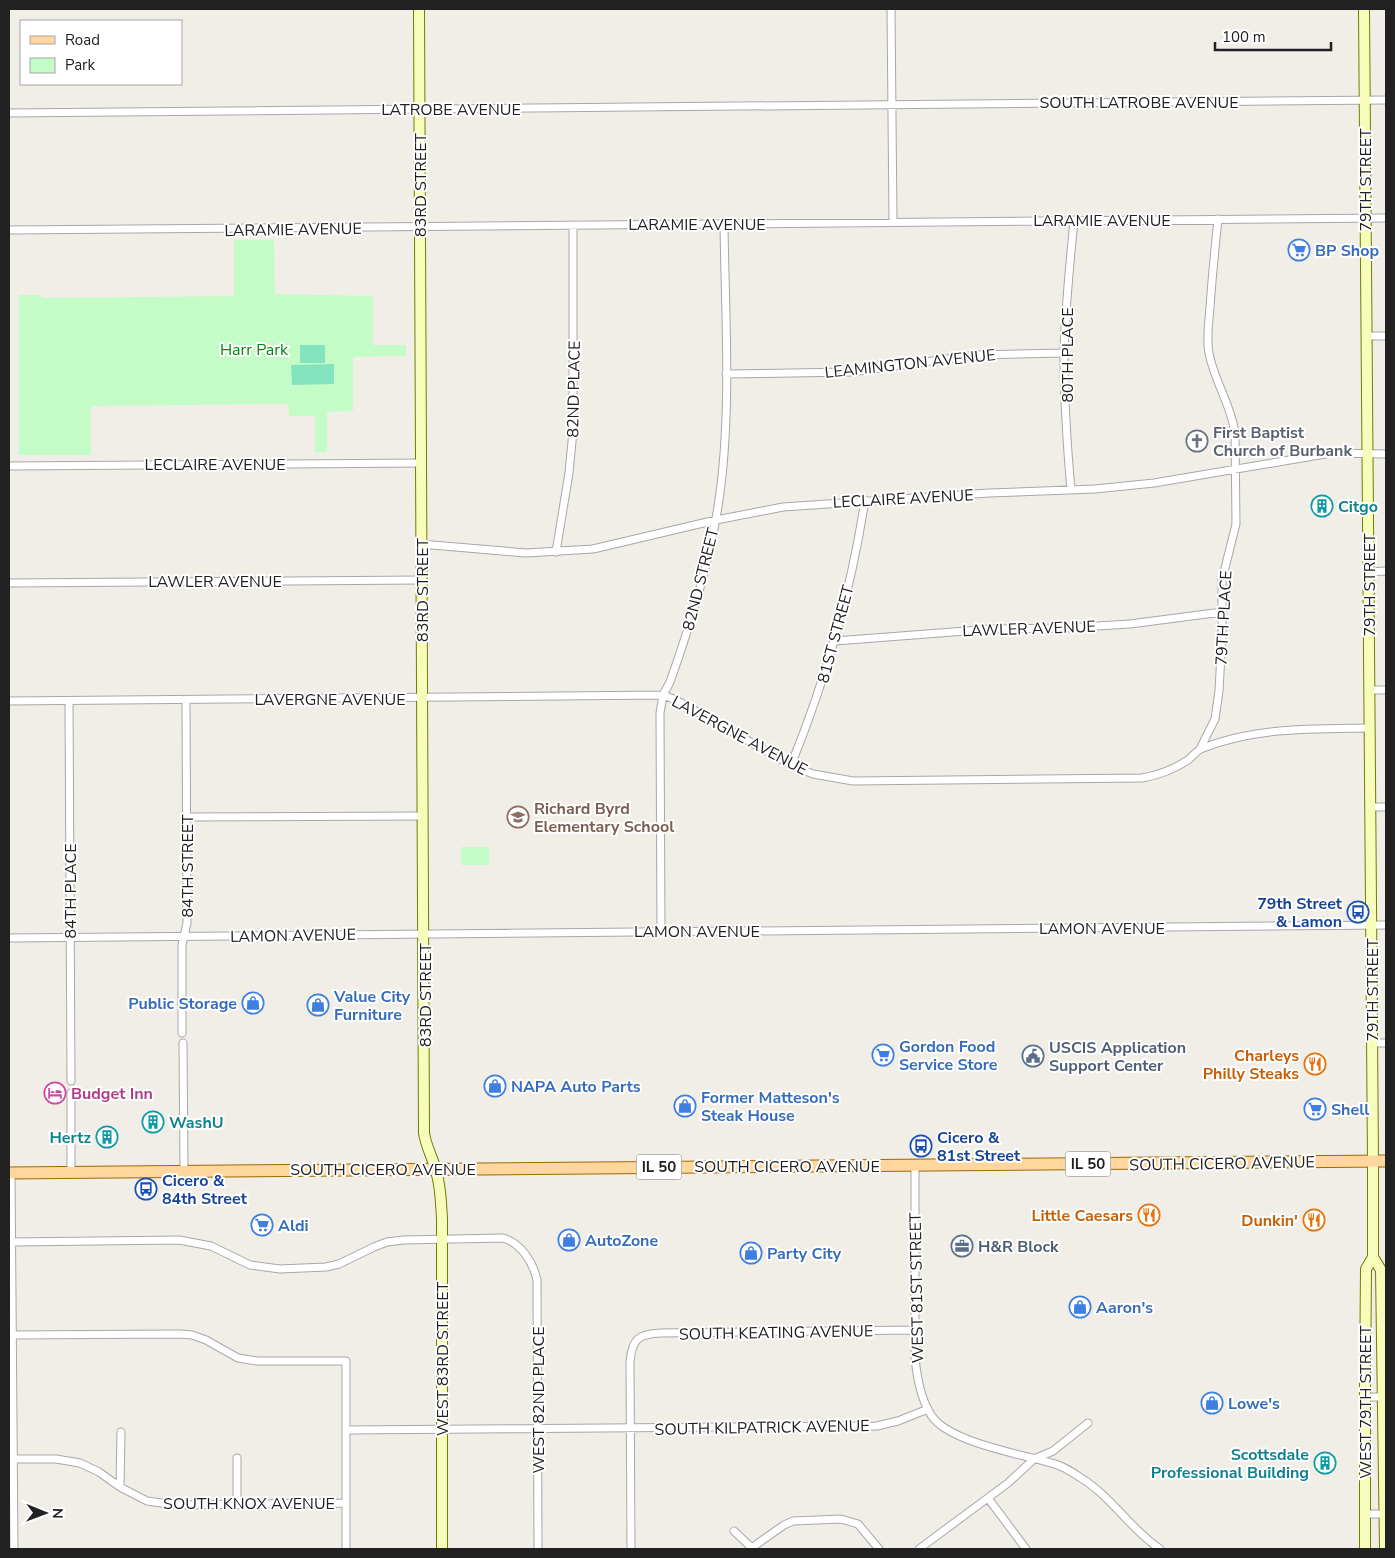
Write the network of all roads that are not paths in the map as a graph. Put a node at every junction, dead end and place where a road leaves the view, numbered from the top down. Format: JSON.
{"nodes":[{"id":1,"x":419,"y":9,"type":"edge"},
{"id":2,"x":891,"y":9,"type":"edge"},
{"id":3,"x":1364,"y":9,"type":"edge"},
{"id":4,"x":1365,"y":100,"type":"junction"},
{"id":5,"x":1386,"y":100,"type":"edge"},
{"id":6,"x":892,"y":104,"type":"junction"},
{"id":7,"x":419,"y":109,"type":"junction"},
{"id":8,"x":9,"y":113,"type":"edge"},
{"id":9,"x":1366,"y":218,"type":"junction"},
{"id":10,"x":1386,"y":218,"type":"edge"},
{"id":11,"x":1218,"y":219,"type":"junction"},
{"id":12,"x":1074,"y":220,"type":"junction"},
{"id":13,"x":893,"y":222,"type":"junction"},
{"id":14,"x":574,"y":224,"type":"junction"},
{"id":15,"x":724,"y":224,"type":"junction"},
{"id":16,"x":420,"y":227,"type":"junction"},
{"id":17,"x":9,"y":230,"type":"edge"},
{"id":18,"x":1367,"y":336,"type":"junction"},
{"id":19,"x":1386,"y":336,"type":"edge"},
{"id":20,"x":1064,"y":353,"type":"junction"},
{"id":21,"x":726,"y":374,"type":"junction"},
{"id":22,"x":1368,"y":454,"type":"junction"},
{"id":23,"x":1386,"y":454,"type":"edge"},
{"id":24,"x":421,"y":463,"type":"junction"},
{"id":25,"x":9,"y":466,"type":"edge"},
{"id":26,"x":1235,"y":468,"type":"junction"},
{"id":27,"x":1071,"y":490,"type":"junction"},
{"id":28,"x":865,"y":500,"type":"junction"},
{"id":29,"x":716,"y":520,"type":"junction"},
{"id":30,"x":422,"y":544,"type":"junction"},
{"id":31,"x":556,"y":552,"type":"junction"},
{"id":32,"x":1368,"y":572,"type":"junction"},
{"id":33,"x":1386,"y":572,"type":"edge"},
{"id":34,"x":422,"y":580,"type":"junction"},
{"id":35,"x":9,"y":583,"type":"edge"},
{"id":36,"x":1222,"y":612,"type":"junction"},
{"id":37,"x":835,"y":640,"type":"junction"},
{"id":38,"x":1369,"y":690,"type":"junction"},
{"id":39,"x":1386,"y":690,"type":"edge"},
{"id":40,"x":663,"y":695,"type":"junction"},
{"id":41,"x":422,"y":698,"type":"junction"},
{"id":42,"x":186,"y":700,"type":"junction"},
{"id":43,"x":9,"y":701,"type":"edge"},
{"id":44,"x":69,"y":701,"type":"junction"},
{"id":45,"x":1370,"y":728,"type":"junction"},
{"id":46,"x":1200,"y":749,"type":"junction"},
{"id":47,"x":791,"y":764,"type":"junction"},
{"id":48,"x":1370,"y":807,"type":"junction"},
{"id":49,"x":1386,"y":807,"type":"edge"},
{"id":50,"x":423,"y":816,"type":"junction"},
{"id":51,"x":187,"y":817,"type":"junction"},
{"id":52,"x":1386,"y":925,"type":"edge"},
{"id":53,"x":1371,"y":926,"type":"junction"},
{"id":54,"x":661,"y":931,"type":"junction"},
{"id":55,"x":424,"y":933,"type":"junction"},
{"id":56,"x":184,"y":937,"type":"junction"},
{"id":57,"x":9,"y":938,"type":"edge"},
{"id":58,"x":70,"y":938,"type":"junction"},
{"id":59,"x":182,"y":1033,"type":"dead end"},
{"id":60,"x":183,"y":1043,"type":"dead end"},
{"id":61,"x":1372,"y":1043,"type":"junction"},
{"id":62,"x":1386,"y":1043,"type":"edge"},
{"id":63,"x":71,"y":1082,"type":"dead end"},
{"id":64,"x":71,"y":1093,"type":"dead end"},
{"id":65,"x":1373,"y":1161,"type":"junction"},
{"id":66,"x":1386,"y":1161,"type":"edge"},
{"id":67,"x":914,"y":1165,"type":"junction"},
{"id":68,"x":436,"y":1169,"type":"junction"},
{"id":69,"x":184,"y":1171,"type":"junction"},
{"id":70,"x":71,"y":1172,"type":"junction"},
{"id":71,"x":10,"y":1173,"type":"edge"},
{"id":72,"x":442,"y":1238,"type":"junction"},
{"id":73,"x":12,"y":1242,"type":"junction"},
{"id":74,"x":1373,"y":1256,"type":"junction"},
{"id":75,"x":1384,"y":1278,"type":"edge"},
{"id":76,"x":915,"y":1330,"type":"junction"},
{"id":77,"x":12,"y":1335,"type":"junction"},
{"id":78,"x":1365,"y":1397,"type":"junction"},
{"id":79,"x":1384,"y":1397,"type":"edge"},
{"id":80,"x":928,"y":1409,"type":"junction"},
{"id":81,"x":1088,"y":1422,"type":"dead end"},
{"id":82,"x":538,"y":1429,"type":"junction"},
{"id":83,"x":630,"y":1429,"type":"junction"},
{"id":84,"x":346,"y":1430,"type":"junction"},
{"id":85,"x":442,"y":1430,"type":"junction"},
{"id":86,"x":121,"y":1432,"type":"dead end"},
{"id":87,"x":237,"y":1458,"type":"dead end"},
{"id":88,"x":13,"y":1459,"type":"junction"},
{"id":89,"x":1034,"y":1460,"type":"junction"},
{"id":90,"x":120,"y":1487,"type":"junction"},
{"id":91,"x":988,"y":1498,"type":"junction"},
{"id":92,"x":346,"y":1503,"type":"junction"},
{"id":93,"x":237,"y":1505,"type":"junction"},
{"id":94,"x":1365,"y":1514,"type":"junction"},
{"id":95,"x":1385,"y":1514,"type":"edge"},
{"id":96,"x":734,"y":1531,"type":"dead end"},
{"id":97,"x":751,"y":1548,"type":"edge"},
{"id":98,"x":14,"y":1549,"type":"edge"},
{"id":99,"x":346,"y":1549,"type":"edge"},
{"id":100,"x":442,"y":1549,"type":"edge"},
{"id":101,"x":538,"y":1549,"type":"edge"},
{"id":102,"x":631,"y":1549,"type":"edge"},
{"id":103,"x":879,"y":1549,"type":"edge"},
{"id":104,"x":919,"y":1549,"type":"edge"},
{"id":105,"x":1026,"y":1549,"type":"edge"},
{"id":106,"x":1160,"y":1549,"type":"edge"},
{"id":107,"x":1365,"y":1549,"type":"edge"},
{"id":108,"x":1385,"y":1549,"type":"edge"}],
"edges":[{"from":1,"to":7,"type":"main road","name":"83RD STREET"},
{"from":2,"to":6,"type":"street"},
{"from":3,"to":4,"type":"main road","name":"79TH STREET"},
{"from":4,"to":5,"type":"street","name":"SOUTH LATROBE AVENUE"},
{"from":4,"to":6,"type":"street","name":"SOUTH LATROBE AVENUE"},
{"from":4,"to":9,"type":"main road","name":"79TH STREET"},
{"from":6,"to":7,"type":"street","name":"LATROBE AVENUE"},
{"from":6,"to":13,"type":"street"},
{"from":7,"to":8,"type":"street","name":"LATROBE AVENUE"},
{"from":7,"to":16,"type":"main road","name":"83RD STREET"},
{"from":9,"to":10,"type":"street","name":"LARAMIE AVENUE"},
{"from":9,"to":11,"type":"street","name":"LARAMIE AVENUE"},
{"from":9,"to":18,"type":"main road","name":"79TH STREET"},
{"from":11,"to":12,"type":"street","name":"LARAMIE AVENUE"},
{"from":11,"to":26,"type":"street","name":"79TH PLACE"},
{"from":12,"to":13,"type":"street","name":"LARAMIE AVENUE"},
{"from":12,"to":20,"type":"street","name":"80TH PLACE"},
{"from":13,"to":15,"type":"street","name":"LARAMIE AVENUE"},
{"from":14,"to":15,"type":"street","name":"LARAMIE AVENUE"},
{"from":14,"to":16,"type":"street","name":"LARAMIE AVENUE"},
{"from":14,"to":31,"type":"street","name":"82ND PLACE"},
{"from":15,"to":21,"type":"street","name":"82ND STREET"},
{"from":16,"to":17,"type":"street","name":"LARAMIE AVENUE"},
{"from":16,"to":24,"type":"main road","name":"83RD STREET"},
{"from":18,"to":19,"type":"street"},
{"from":18,"to":22,"type":"main road","name":"79TH STREET"},
{"from":20,"to":21,"type":"street","name":"LEAMINGTON AVENUE"},
{"from":20,"to":27,"type":"street","name":"80TH PLACE"},
{"from":21,"to":29,"type":"street","name":"82ND STREET"},
{"from":22,"to":23,"type":"street","name":"LECLAIRE AVENUE"},
{"from":22,"to":26,"type":"street","name":"LECLAIRE AVENUE"},
{"from":22,"to":32,"type":"main road","name":"79TH STREET"},
{"from":24,"to":25,"type":"street","name":"LECLAIRE AVENUE"},
{"from":24,"to":30,"type":"main road","name":"83RD STREET"},
{"from":26,"to":27,"type":"street","name":"LECLAIRE AVENUE"},
{"from":26,"to":36,"type":"street","name":"79TH PLACE"},
{"from":27,"to":28,"type":"street","name":"LECLAIRE AVENUE"},
{"from":28,"to":29,"type":"street","name":"LECLAIRE AVENUE"},
{"from":28,"to":37,"type":"street","name":"81ST STREET"},
{"from":29,"to":31,"type":"street","name":"LECLAIRE AVENUE"},
{"from":29,"to":40,"type":"street","name":"82ND STREET"},
{"from":30,"to":31,"type":"street","name":"LECLAIRE AVENUE"},
{"from":30,"to":34,"type":"main road","name":"83RD STREET"},
{"from":32,"to":33,"type":"street"},
{"from":32,"to":38,"type":"main road","name":"79TH STREET"},
{"from":34,"to":35,"type":"street","name":"LAWLER AVENUE"},
{"from":34,"to":41,"type":"main road","name":"83RD STREET"},
{"from":36,"to":37,"type":"street","name":"LAWLER AVENUE"},
{"from":36,"to":46,"type":"street","name":"79TH PLACE"},
{"from":37,"to":47,"type":"street","name":"81ST STREET"},
{"from":38,"to":39,"type":"street"},
{"from":38,"to":45,"type":"main road","name":"79TH STREET"},
{"from":40,"to":41,"type":"street","name":"LAVERGNE AVENUE"},
{"from":40,"to":47,"type":"street","name":"LAVERGNE AVENUE"},
{"from":40,"to":54,"type":"street","name":"82ND STREET"},
{"from":41,"to":42,"type":"street","name":"LAVERGNE AVENUE"},
{"from":41,"to":50,"type":"main road","name":"83RD STREET"},
{"from":42,"to":44,"type":"street","name":"LAVERGNE AVENUE"},
{"from":42,"to":51,"type":"street","name":"84TH STREET"},
{"from":43,"to":44,"type":"street","name":"LAVERGNE AVENUE"},
{"from":44,"to":58,"type":"street","name":"84TH PLACE"},
{"from":45,"to":46,"type":"street","name":"LAVERGNE AVENUE"},
{"from":45,"to":48,"type":"main road","name":"79TH STREET"},
{"from":46,"to":47,"type":"street","name":"LAVERGNE AVENUE"},
{"from":48,"to":49,"type":"street"},
{"from":48,"to":53,"type":"main road","name":"79TH STREET"},
{"from":50,"to":51,"type":"street"},
{"from":50,"to":55,"type":"main road","name":"83RD STREET"},
{"from":51,"to":56,"type":"street","name":"84TH STREET"},
{"from":52,"to":53,"type":"street","name":"LAMON AVENUE"},
{"from":53,"to":54,"type":"street","name":"LAMON AVENUE"},
{"from":53,"to":61,"type":"main road","name":"79TH STREET"},
{"from":54,"to":55,"type":"street","name":"LAMON AVENUE"},
{"from":55,"to":56,"type":"street","name":"LAMON AVENUE"},
{"from":55,"to":68,"type":"main road","name":"83RD STREET"},
{"from":56,"to":58,"type":"street","name":"LAMON AVENUE"},
{"from":56,"to":59,"type":"street","name":"84TH STREET"},
{"from":57,"to":58,"type":"street","name":"LAMON AVENUE"},
{"from":58,"to":63,"type":"street","name":"84TH PLACE"},
{"from":60,"to":69,"type":"street"},
{"from":61,"to":62,"type":"street"},
{"from":61,"to":65,"type":"main road","name":"79TH STREET"},
{"from":64,"to":70,"type":"street"},
{"from":65,"to":66,"type":"main road","name":"SOUTH CICERO AVENUE","number":"IL 50"},
{"from":65,"to":67,"type":"main road","name":"SOUTH CICERO AVENUE","number":"IL 50"},
{"from":65,"to":74,"type":"main road","name":"WEST 79TH STREET"},
{"from":67,"to":68,"type":"main road","name":"SOUTH CICERO AVENUE","number":"IL 50"},
{"from":67,"to":76,"type":"street","name":"WEST 81ST STREET"},
{"from":68,"to":69,"type":"main road","name":"SOUTH CICERO AVENUE","number":"IL 50"},
{"from":68,"to":72,"type":"main road","name":"WEST 83RD STREET"},
{"from":69,"to":70,"type":"main road","name":"SOUTH CICERO AVENUE","number":"IL 50"},
{"from":70,"to":71,"type":"main road","name":"SOUTH CICERO AVENUE","number":"IL 50"},
{"from":71,"to":73,"type":"street"},
{"from":72,"to":73,"type":"street"},
{"from":72,"to":82,"type":"street","name":"WEST 82ND PLACE"},
{"from":72,"to":85,"type":"main road","name":"WEST 83RD STREET"},
{"from":73,"to":77,"type":"street"},
{"from":74,"to":75,"type":"main road","name":"WEST 79TH STREET"},
{"from":74,"to":78,"type":"main road","name":"WEST 79TH STREET"},
{"from":75,"to":79,"type":"main road","name":"WEST 79TH STREET"},
{"from":76,"to":80,"type":"street","name":"WEST 81ST STREET"},
{"from":76,"to":83,"type":"street","name":"SOUTH KEATING AVENUE"},
{"from":77,"to":84,"type":"street"},
{"from":77,"to":88,"type":"street"},
{"from":78,"to":79,"type":"street"},
{"from":78,"to":94,"type":"main road","name":"WEST 79TH STREET"},
{"from":79,"to":95,"type":"main road","name":"WEST 79TH STREET"},
{"from":80,"to":83,"type":"street","name":"SOUTH KILPATRICK AVENUE"},
{"from":80,"to":89,"type":"street"},
{"from":81,"to":89,"type":"street"},
{"from":82,"to":83,"type":"street","name":"SOUTH KILPATRICK AVENUE"},
{"from":82,"to":85,"type":"street","name":"SOUTH KILPATRICK AVENUE"},
{"from":82,"to":101,"type":"street","name":"WEST 82ND PLACE"},
{"from":83,"to":102,"type":"street"},
{"from":84,"to":85,"type":"street","name":"SOUTH KILPATRICK AVENUE"},
{"from":84,"to":92,"type":"street"},
{"from":85,"to":100,"type":"main road","name":"WEST 83RD STREET"},
{"from":86,"to":90,"type":"street"},
{"from":87,"to":93,"type":"street"},
{"from":88,"to":90,"type":"street","name":"SOUTH KNOX AVENUE"},
{"from":88,"to":98,"type":"street"},
{"from":89,"to":91,"type":"street"},
{"from":89,"to":106,"type":"street"},
{"from":90,"to":93,"type":"street","name":"SOUTH KNOX AVENUE"},
{"from":91,"to":104,"type":"street"},
{"from":91,"to":105,"type":"street"},
{"from":92,"to":93,"type":"street","name":"SOUTH KNOX AVENUE"},
{"from":92,"to":99,"type":"street"},
{"from":94,"to":95,"type":"street"},
{"from":94,"to":107,"type":"main road","name":"WEST 79TH STREET"},
{"from":95,"to":108,"type":"main road","name":"WEST 79TH STREET"},
{"from":96,"to":97,"type":"street"},
{"from":97,"to":103,"type":"street"}]}
